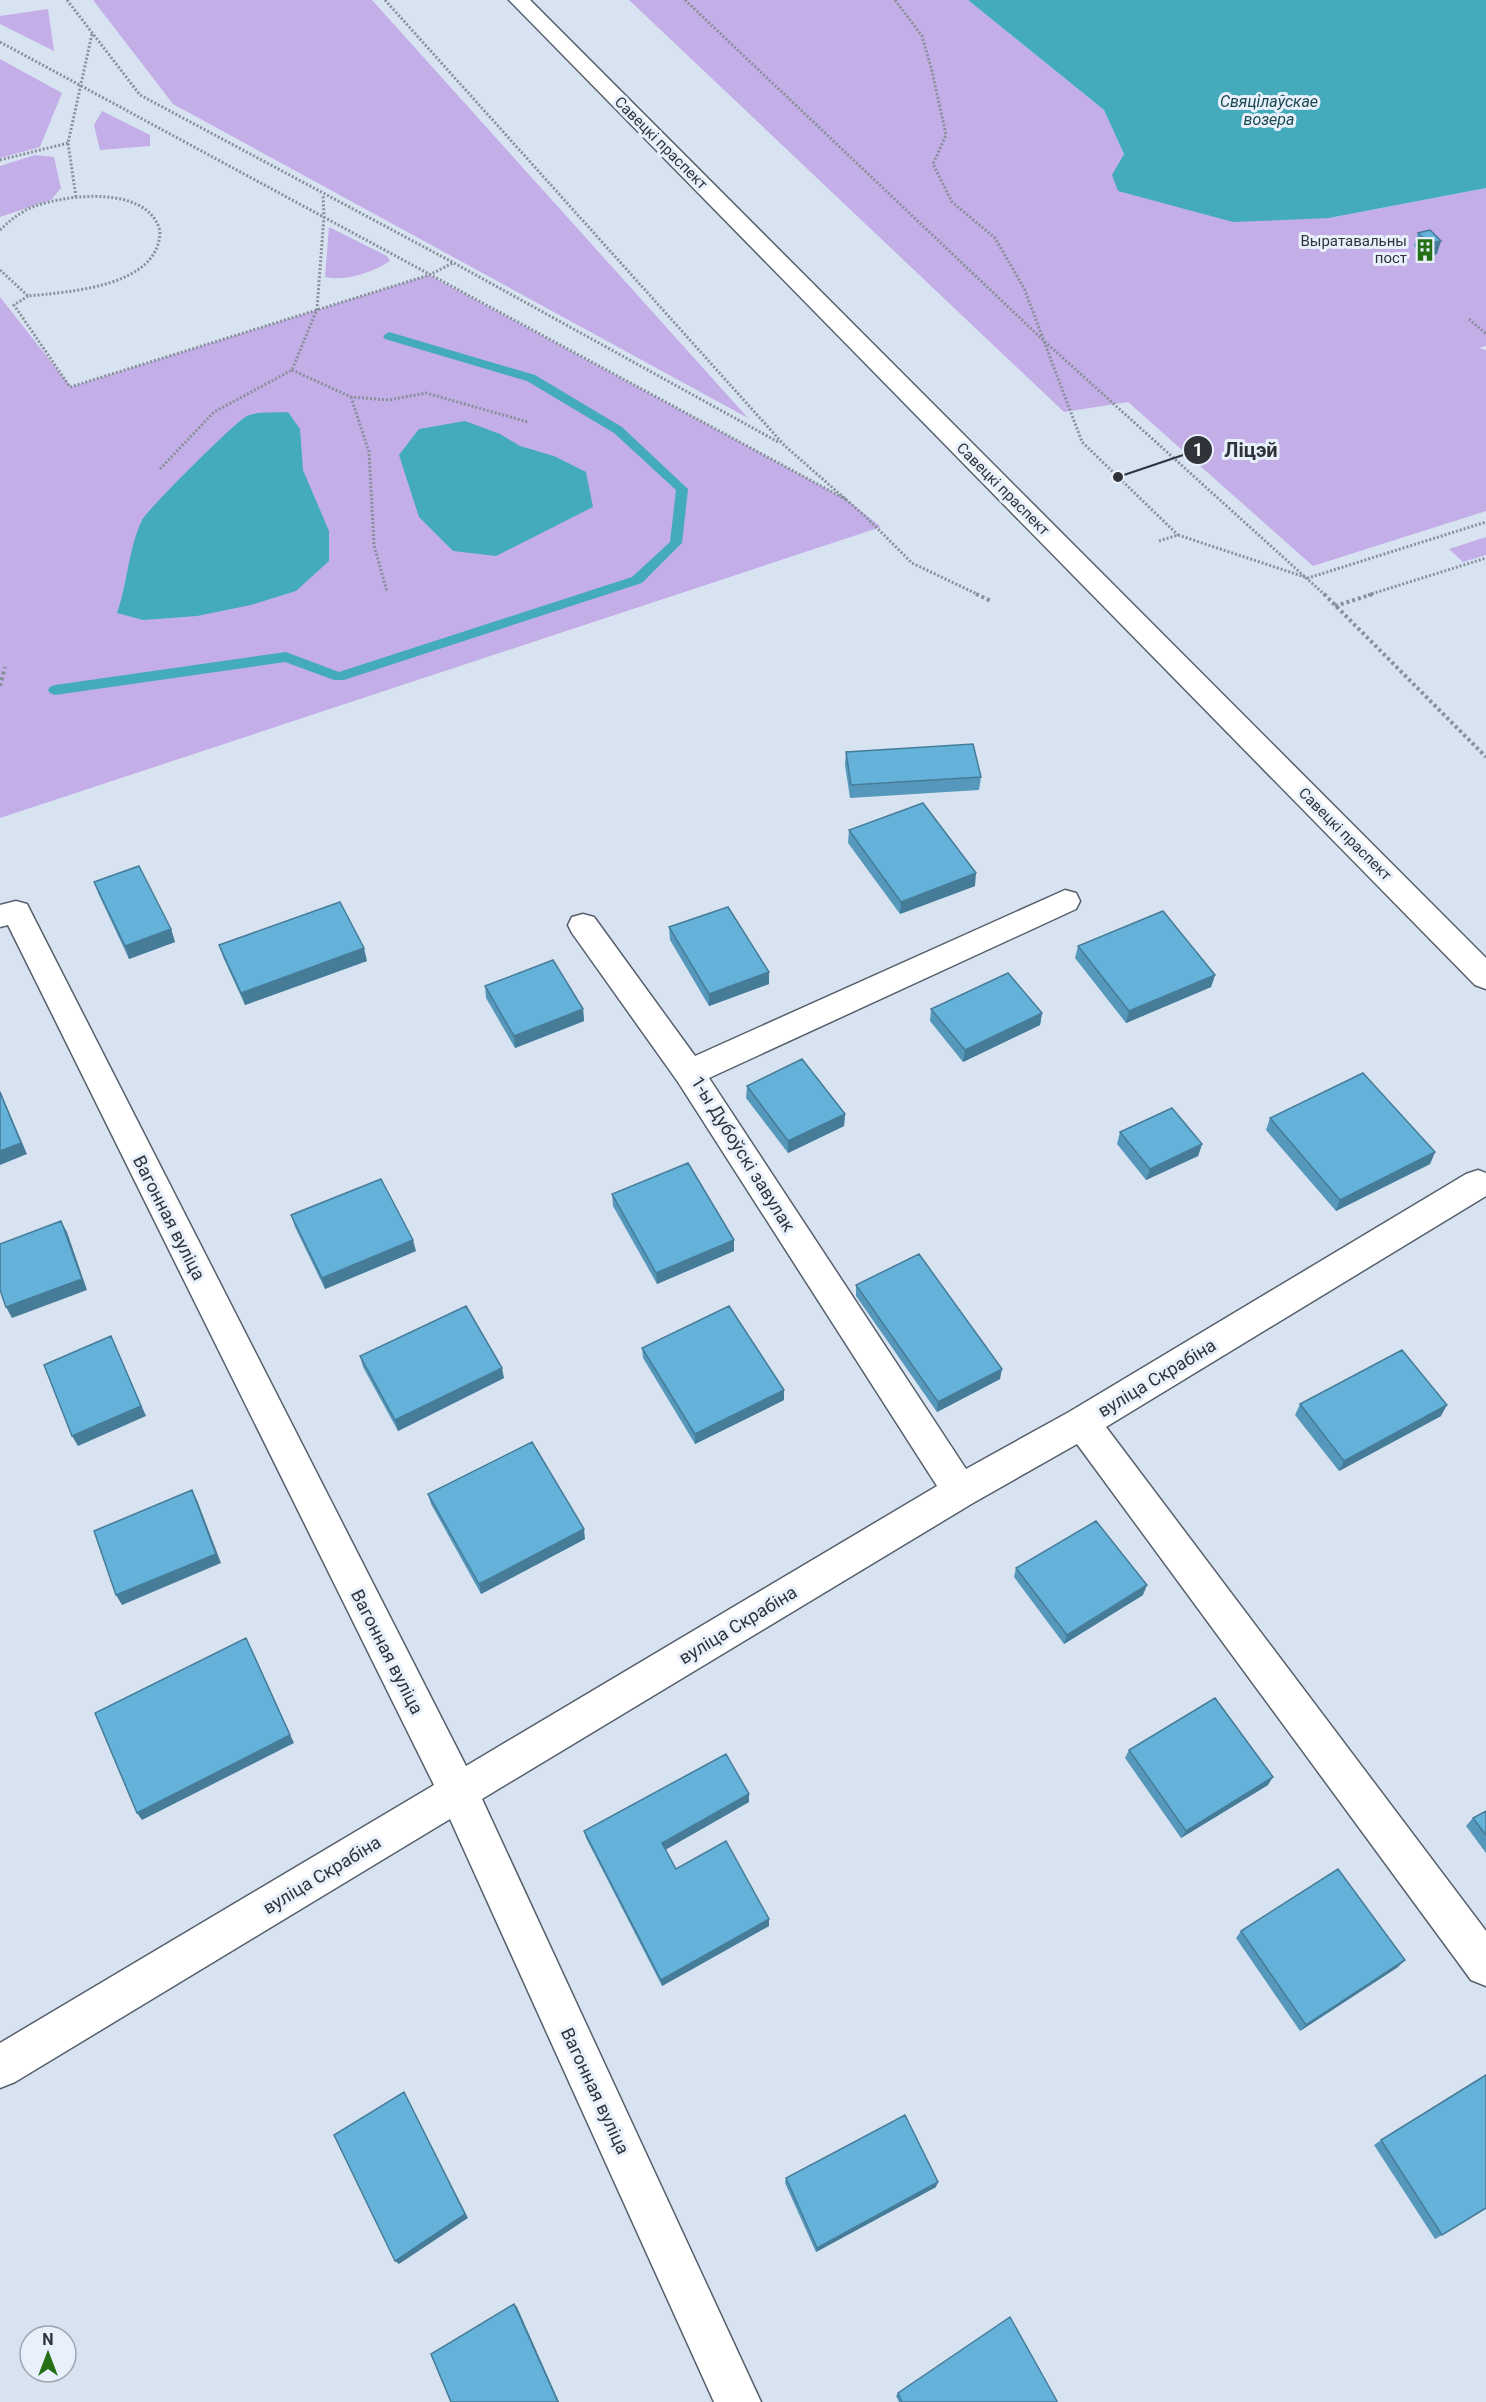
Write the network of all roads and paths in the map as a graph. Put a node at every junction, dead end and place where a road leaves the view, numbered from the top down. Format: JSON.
{"nodes":[{"id":1,"x":68,"y":0,"type":"edge"},
{"id":2,"x":385,"y":0,"type":"edge"},
{"id":3,"x":519,"y":0,"type":"edge"},
{"id":4,"x":685,"y":0,"type":"edge"},
{"id":5,"x":895,"y":0,"type":"edge"},
{"id":6,"x":93,"y":33,"type":"junction"},
{"id":7,"x":0,"y":42,"type":"edge"},
{"id":8,"x":81,"y":86,"type":"junction"},
{"id":9,"x":68,"y":142,"type":"junction"},
{"id":10,"x":0,"y":160,"type":"edge"},
{"id":11,"x":322,"y":194,"type":"junction"},
{"id":12,"x":76,"y":198,"type":"junction"},
{"id":13,"x":324,"y":216,"type":"junction"},
{"id":14,"x":0,"y":230,"type":"edge"},
{"id":15,"x":454,"y":263,"type":"junction"},
{"id":16,"x":0,"y":270,"type":"edge"},
{"id":17,"x":28,"y":296,"type":"junction"},
{"id":18,"x":317,"y":309,"type":"junction"},
{"id":19,"x":1469,"y":319,"type":"dead end"},
{"id":20,"x":1486,"y":334,"type":"edge"},
{"id":21,"x":1042,"y":339,"type":"junction"},
{"id":22,"x":292,"y":370,"type":"junction"},
{"id":23,"x":351,"y":397,"type":"junction"},
{"id":24,"x":528,"y":422,"type":"dead end"},
{"id":25,"x":785,"y":446,"type":"junction"},
{"id":26,"x":160,"y":470,"type":"dead end"},
{"id":27,"x":847,"y":500,"type":"junction"},
{"id":28,"x":1486,"y":522,"type":"edge"},
{"id":29,"x":1178,"y":535,"type":"junction"},
{"id":30,"x":1159,"y":542,"type":"dead end"},
{"id":31,"x":1486,"y":558,"type":"edge"},
{"id":32,"x":1308,"y":578,"type":"junction"},
{"id":33,"x":387,"y":592,"type":"dead end"},
{"id":34,"x":991,"y":601,"type":"dead end"},
{"id":35,"x":1335,"y":606,"type":"junction"},
{"id":36,"x":5,"y":667,"type":"dead end"},
{"id":37,"x":0,"y":686,"type":"edge"},
{"id":38,"x":1486,"y":757,"type":"edge"},
{"id":39,"x":1065,"y":902,"type":"dead end"},
{"id":40,"x":8,"y":914,"type":"edge"},
{"id":41,"x":583,"y":925,"type":"dead end"},
{"id":42,"x":1486,"y":977,"type":"edge"},
{"id":43,"x":689,"y":1073,"type":"junction"},
{"id":44,"x":1478,"y":1184,"type":"dead end"},
{"id":45,"x":1082,"y":1423,"type":"junction"},
{"id":46,"x":960,"y":1491,"type":"junction"},
{"id":47,"x":459,"y":1793,"type":"junction"},
{"id":48,"x":1486,"y":1965,"type":"edge"},
{"id":49,"x":0,"y":2067,"type":"edge"},
{"id":50,"x":738,"y":2402,"type":"edge"}],
"edges":[{"from":1,"to":6,"type":"path"},
{"from":2,"to":25,"type":"path"},
{"from":3,"to":42,"type":"street","name":"Савецкі праспект"},
{"from":4,"to":21,"type":"path"},
{"from":5,"to":21,"type":"path"},
{"from":6,"to":8,"type":"path"},
{"from":6,"to":11,"type":"path"},
{"from":7,"to":8,"type":"path"},
{"from":8,"to":9,"type":"path"},
{"from":8,"to":13,"type":"path"},
{"from":9,"to":10,"type":"path"},
{"from":9,"to":12,"type":"path"},
{"from":11,"to":13,"type":"path"},
{"from":11,"to":15,"type":"path"},
{"from":12,"to":14,"type":"path"},
{"from":12,"to":17,"type":"path"},
{"from":13,"to":18,"type":"path"},
{"from":13,"to":27,"type":"path"},
{"from":15,"to":18,"type":"path"},
{"from":15,"to":25,"type":"path"},
{"from":16,"to":17,"type":"path"},
{"from":17,"to":18,"type":"path"},
{"from":18,"to":22,"type":"path"},
{"from":19,"to":20,"type":"path"},
{"from":21,"to":29,"type":"path"},
{"from":21,"to":32,"type":"path"},
{"from":22,"to":23,"type":"path"},
{"from":22,"to":26,"type":"path"},
{"from":23,"to":24,"type":"path"},
{"from":23,"to":33,"type":"path"},
{"from":25,"to":27,"type":"path"},
{"from":27,"to":34,"type":"path"},
{"from":28,"to":32,"type":"path"},
{"from":29,"to":30,"type":"path"},
{"from":29,"to":32,"type":"path"},
{"from":31,"to":35,"type":"path"},
{"from":32,"to":35,"type":"path"},
{"from":35,"to":38,"type":"path"},
{"from":36,"to":37,"type":"path"},
{"from":39,"to":43,"type":"street","name":"1-ы Дубоўскі завулак"},
{"from":40,"to":47,"type":"street","name":"Вагонная вуліца"},
{"from":41,"to":43,"type":"street"},
{"from":43,"to":46,"type":"street","name":"1-ы Дубоўскі завулак"},
{"from":44,"to":45,"type":"street","name":"вуліца Скрабіна"},
{"from":45,"to":46,"type":"street","name":"вуліца Скрабіна"},
{"from":45,"to":48,"type":"street"},
{"from":46,"to":47,"type":"street","name":"вуліца Скрабіна"},
{"from":47,"to":49,"type":"street","name":"вуліца Скрабіна"},
{"from":47,"to":50,"type":"street","name":"Вагонная вуліца"}]}
